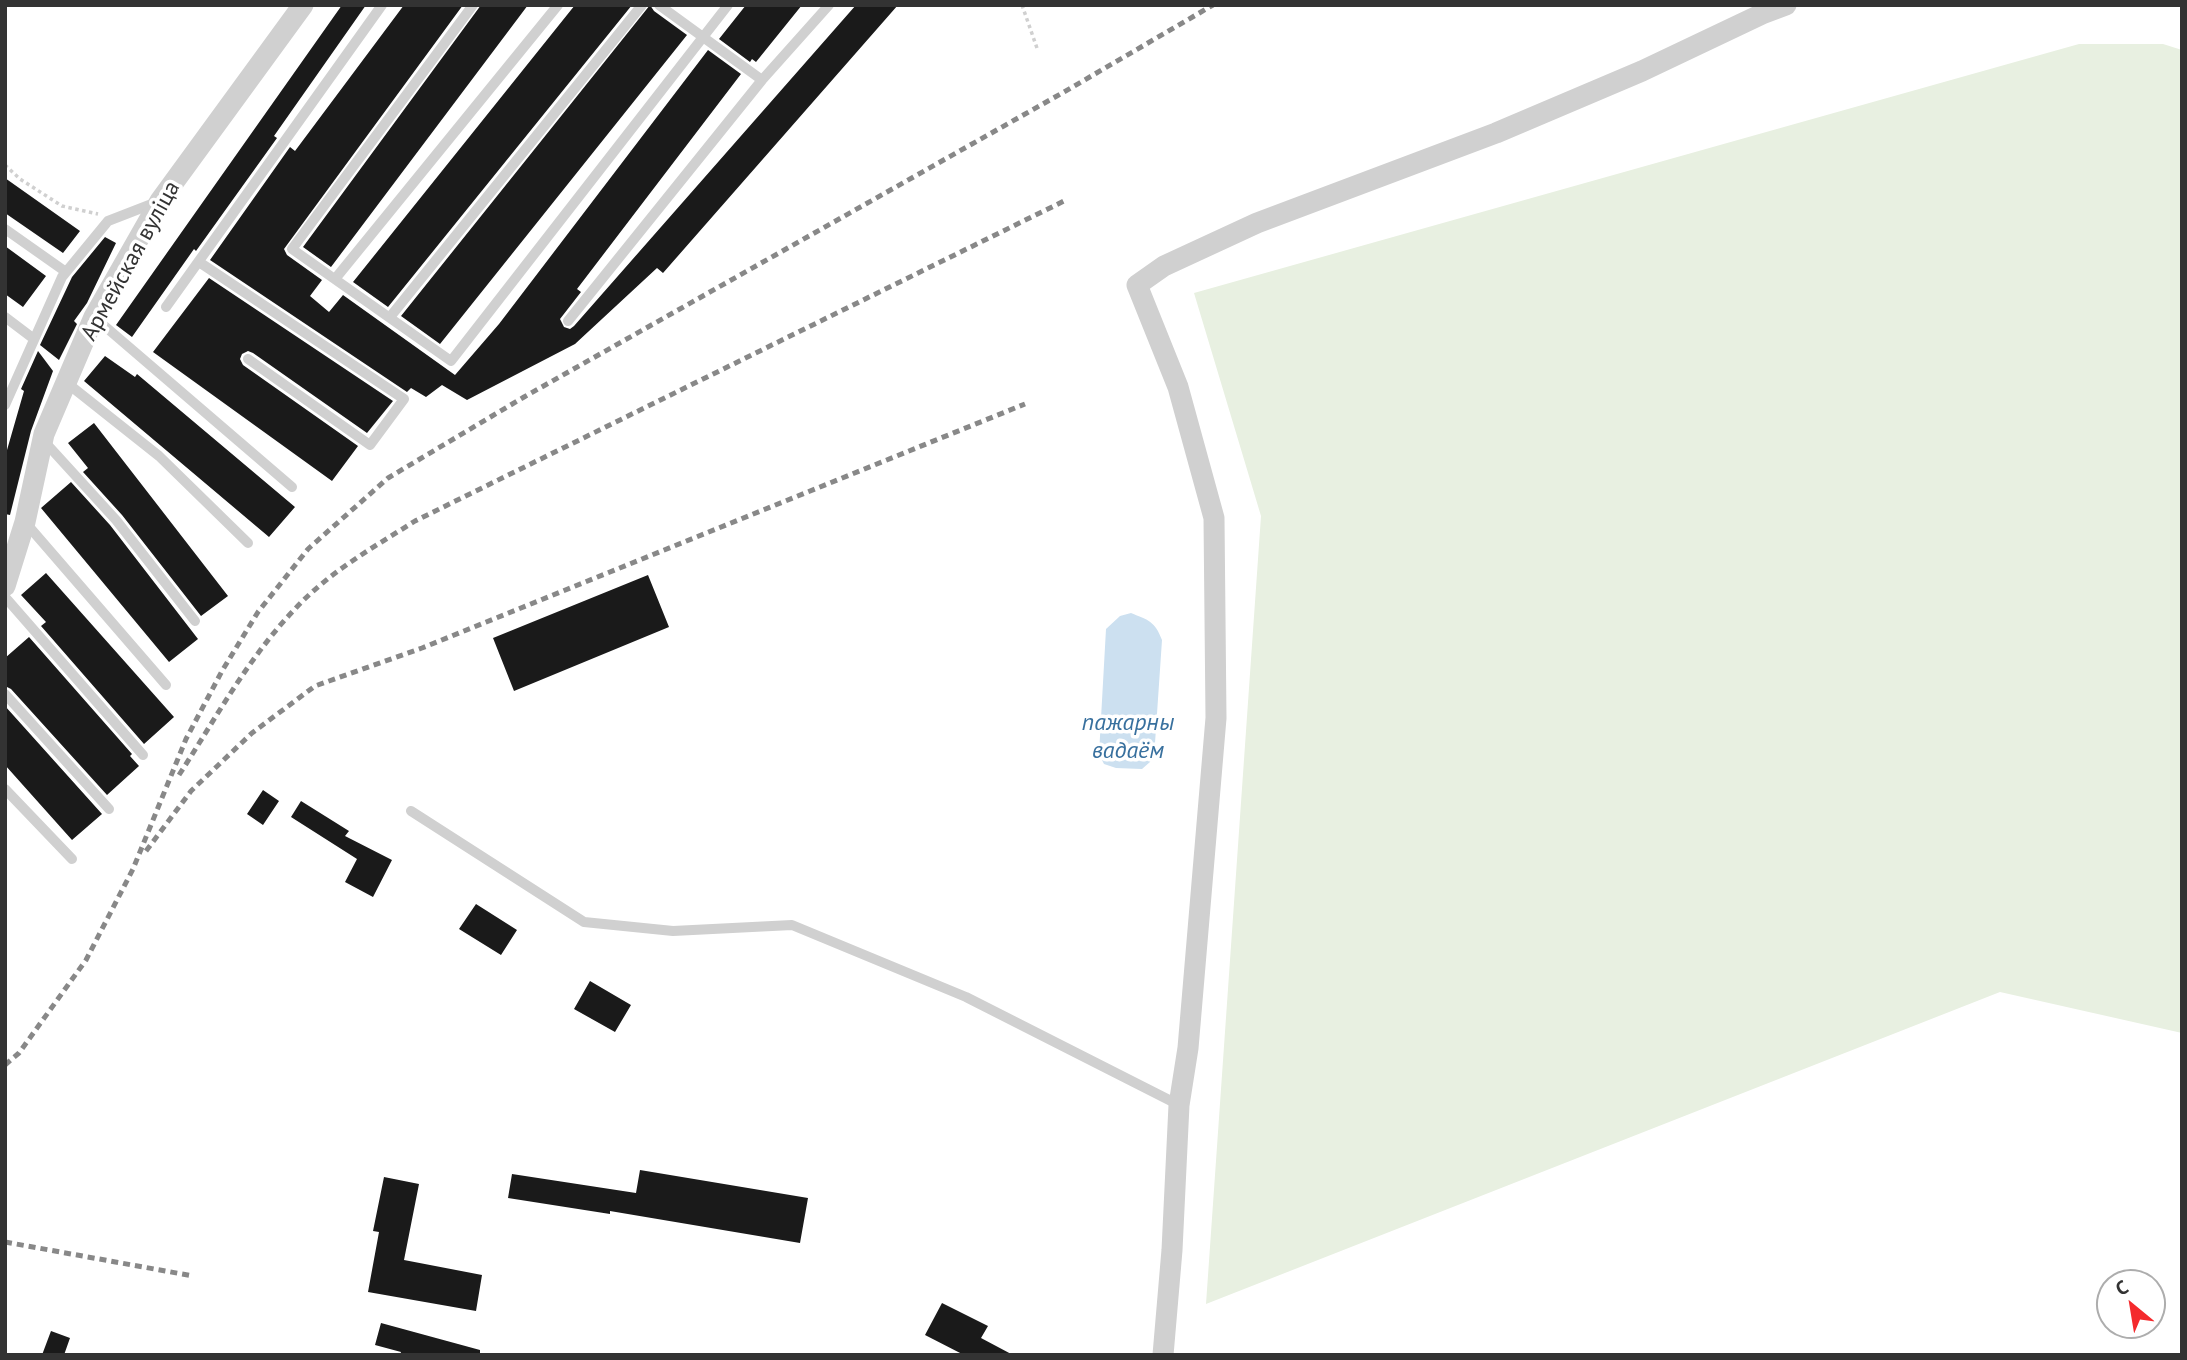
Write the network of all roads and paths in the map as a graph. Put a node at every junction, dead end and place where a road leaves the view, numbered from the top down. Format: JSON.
{"nodes":[{"id":1,"x":303,"y":5,"type":"edge"},
{"id":2,"x":383,"y":5,"type":"edge"},
{"id":3,"x":473,"y":5,"type":"edge"},
{"id":4,"x":558,"y":5,"type":"edge"},
{"id":5,"x":642,"y":5,"type":"edge"},
{"id":6,"x":659,"y":5,"type":"edge"},
{"id":7,"x":728,"y":5,"type":"edge"},
{"id":8,"x":829,"y":5,"type":"edge"},
{"id":9,"x":1022,"y":5,"type":"edge"},
{"id":10,"x":1786,"y":5,"type":"edge"},
{"id":11,"x":703,"y":37,"type":"junction"},
{"id":12,"x":1038,"y":51,"type":"dead end"},
{"id":13,"x":762,"y":80,"type":"junction"},
{"id":14,"x":5,"y":165,"type":"edge"},
{"id":15,"x":160,"y":201,"type":"junction"},
{"id":16,"x":101,"y":214,"type":"dead end"},
{"id":17,"x":5,"y":229,"type":"edge"},
{"id":18,"x":199,"y":261,"type":"junction"},
{"id":19,"x":66,"y":272,"type":"junction"},
{"id":20,"x":335,"y":279,"type":"junction"},
{"id":21,"x":166,"y":307,"type":"dead end"},
{"id":22,"x":5,"y":317,"type":"edge"},
{"id":23,"x":94,"y":317,"type":"junction"},
{"id":24,"x":390,"y":317,"type":"junction"},
{"id":25,"x":568,"y":321,"type":"dead end"},
{"id":26,"x":34,"y":339,"type":"junction"},
{"id":27,"x":248,"y":359,"type":"dead end"},
{"id":28,"x":67,"y":383,"type":"junction"},
{"id":29,"x":6,"y":403,"type":"edge"},
{"id":30,"x":43,"y":440,"type":"junction"},
{"id":31,"x":292,"y":486,"type":"dead end"},
{"id":32,"x":25,"y":522,"type":"junction"},
{"id":33,"x":248,"y":543,"type":"dead end"},
{"id":34,"x":5,"y":586,"type":"edge"},
{"id":35,"x":5,"y":597,"type":"edge"},
{"id":36,"x":195,"y":621,"type":"dead end"},
{"id":37,"x":166,"y":685,"type":"dead end"},
{"id":38,"x":5,"y":694,"type":"edge"},
{"id":39,"x":143,"y":755,"type":"dead end"},
{"id":40,"x":5,"y":789,"type":"edge"},
{"id":41,"x":109,"y":809,"type":"dead end"},
{"id":42,"x":411,"y":811,"type":"dead end"},
{"id":43,"x":72,"y":859,"type":"dead end"},
{"id":44,"x":1179,"y":1105,"type":"junction"},
{"id":45,"x":1163,"y":1355,"type":"edge"}],
"edges":[{"from":1,"to":15,"type":"street","name":"Армейская вуліца"},
{"from":2,"to":18,"type":"lane"},
{"from":3,"to":20,"type":"lane"},
{"from":4,"to":20,"type":"lane"},
{"from":5,"to":24,"type":"lane"},
{"from":6,"to":11,"type":"lane"},
{"from":7,"to":11,"type":"lane"},
{"from":8,"to":13,"type":"lane"},
{"from":9,"to":12,"type":"path"},
{"from":10,"to":44,"type":"street"},
{"from":11,"to":13,"type":"lane"},
{"from":11,"to":24,"type":"lane"},
{"from":13,"to":25,"type":"lane"},
{"from":14,"to":16,"type":"path"},
{"from":15,"to":19,"type":"lane"},
{"from":15,"to":23,"type":"street","name":"Армейская вуліца"},
{"from":17,"to":19,"type":"lane"},
{"from":18,"to":21,"type":"lane"},
{"from":18,"to":27,"type":"lane"},
{"from":19,"to":26,"type":"lane"},
{"from":20,"to":24,"type":"lane"},
{"from":22,"to":26,"type":"lane"},
{"from":23,"to":28,"type":"street","name":"Армейская вуліца"},
{"from":23,"to":31,"type":"lane"},
{"from":26,"to":29,"type":"lane"},
{"from":28,"to":30,"type":"street","name":"Армейская вуліца"},
{"from":28,"to":33,"type":"lane"},
{"from":30,"to":32,"type":"street","name":"Армейская вуліца"},
{"from":30,"to":36,"type":"lane"},
{"from":32,"to":34,"type":"street","name":"Армейская вуліца"},
{"from":32,"to":37,"type":"lane"},
{"from":35,"to":39,"type":"lane"},
{"from":38,"to":41,"type":"lane"},
{"from":40,"to":43,"type":"lane"},
{"from":42,"to":44,"type":"lane"},
{"from":44,"to":45,"type":"street"}]}
